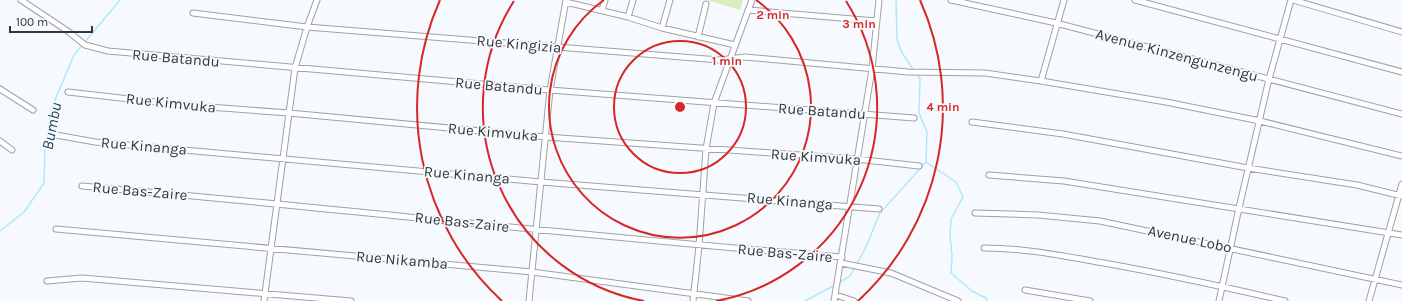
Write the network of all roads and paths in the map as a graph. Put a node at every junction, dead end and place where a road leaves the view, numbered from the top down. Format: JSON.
{"nodes":[{"id":1,"x":21,"y":0,"type":"edge"},
{"id":2,"x":317,"y":0,"type":"edge"},
{"id":3,"x":605,"y":0,"type":"edge"},
{"id":4,"x":633,"y":0,"type":"edge"},
{"id":5,"x":670,"y":0,"type":"edge"},
{"id":6,"x":752,"y":0,"type":"edge"},
{"id":7,"x":879,"y":0,"type":"edge"},
{"id":8,"x":951,"y":0,"type":"edge"},
{"id":9,"x":1064,"y":0,"type":"edge"},
{"id":10,"x":1135,"y":0,"type":"edge"},
{"id":11,"x":1292,"y":0,"type":"edge"},
{"id":12,"x":566,"y":1,"type":"edge"},
{"id":13,"x":706,"y":4,"type":"dead end"},
{"id":14,"x":602,"y":10,"type":"junction"},
{"id":15,"x":748,"y":10,"type":"junction"},
{"id":16,"x":192,"y":13,"type":"dead end"},
{"id":17,"x":628,"y":17,"type":"junction"},
{"id":18,"x":876,"y":21,"type":"junction"},
{"id":19,"x":1056,"y":23,"type":"junction"},
{"id":20,"x":307,"y":27,"type":"junction"},
{"id":21,"x":662,"y":28,"type":"junction"},
{"id":22,"x":1402,"y":32,"type":"edge"},
{"id":23,"x":698,"y":37,"type":"junction"},
{"id":24,"x":1281,"y":38,"type":"junction"},
{"id":25,"x":734,"y":45,"type":"junction"},
{"id":26,"x":558,"y":47,"type":"junction"},
{"id":27,"x":730,"y":59,"type":"junction"},
{"id":28,"x":295,"y":68,"type":"junction"},
{"id":29,"x":872,"y":69,"type":"junction"},
{"id":30,"x":1402,"y":72,"type":"edge"},
{"id":31,"x":1270,"y":79,"type":"junction"},
{"id":32,"x":1041,"y":81,"type":"junction"},
{"id":33,"x":0,"y":89,"type":"edge"},
{"id":34,"x":550,"y":90,"type":"junction"},
{"id":35,"x":68,"y":92,"type":"dead end"},
{"id":36,"x":714,"y":103,"type":"junction"},
{"id":37,"x":33,"y":110,"type":"dead end"},
{"id":38,"x":290,"y":113,"type":"junction"},
{"id":39,"x":1402,"y":114,"type":"edge"},
{"id":40,"x":863,"y":115,"type":"junction"},
{"id":41,"x":914,"y":118,"type":"dead end"},
{"id":42,"x":1260,"y":121,"type":"junction"},
{"id":43,"x":972,"y":122,"type":"dead end"},
{"id":44,"x":56,"y":135,"type":"dead end"},
{"id":45,"x":546,"y":137,"type":"junction"},
{"id":46,"x":0,"y":141,"type":"edge"},
{"id":47,"x":706,"y":149,"type":"junction"},
{"id":48,"x":12,"y":150,"type":"dead end"},
{"id":49,"x":1402,"y":156,"type":"edge"},
{"id":50,"x":283,"y":159,"type":"junction"},
{"id":51,"x":856,"y":159,"type":"junction"},
{"id":52,"x":919,"y":166,"type":"dead end"},
{"id":53,"x":1248,"y":168,"type":"junction"},
{"id":54,"x":989,"y":175,"type":"dead end"},
{"id":55,"x":541,"y":182,"type":"junction"},
{"id":56,"x":1402,"y":184,"type":"edge"},
{"id":57,"x":82,"y":186,"type":"dead end"},
{"id":58,"x":704,"y":194,"type":"junction"},
{"id":59,"x":1400,"y":195,"type":"edge"},
{"id":60,"x":278,"y":203,"type":"junction"},
{"id":61,"x":849,"y":206,"type":"junction"},
{"id":62,"x":1238,"y":208,"type":"junction"},
{"id":63,"x":879,"y":209,"type":"dead end"},
{"id":64,"x":975,"y":213,"type":"dead end"},
{"id":65,"x":56,"y":229,"type":"dead end"},
{"id":66,"x":537,"y":229,"type":"junction"},
{"id":67,"x":1389,"y":232,"type":"junction"},
{"id":68,"x":1402,"y":235,"type":"edge"},
{"id":69,"x":699,"y":246,"type":"junction"},
{"id":70,"x":272,"y":248,"type":"junction"},
{"id":71,"x":984,"y":248,"type":"dead end"},
{"id":72,"x":1231,"y":248,"type":"junction"},
{"id":73,"x":841,"y":260,"type":"junction"},
{"id":74,"x":532,"y":272,"type":"junction"},
{"id":75,"x":1376,"y":279,"type":"junction"},
{"id":76,"x":47,"y":281,"type":"dead end"},
{"id":77,"x":1402,"y":285,"type":"edge"},
{"id":78,"x":1223,"y":287,"type":"junction"},
{"id":79,"x":1025,"y":290,"type":"dead end"},
{"id":80,"x":265,"y":294,"type":"junction"},
{"id":81,"x":693,"y":294,"type":"junction"},
{"id":82,"x":836,"y":295,"type":"junction"},
{"id":83,"x":264,"y":301,"type":"edge"},
{"id":84,"x":351,"y":301,"type":"edge"},
{"id":85,"x":529,"y":301,"type":"edge"},
{"id":86,"x":693,"y":301,"type":"edge"},
{"id":87,"x":748,"y":301,"type":"edge"},
{"id":88,"x":834,"y":301,"type":"edge"},
{"id":89,"x":854,"y":301,"type":"edge"},
{"id":90,"x":958,"y":301,"type":"edge"},
{"id":91,"x":1090,"y":301,"type":"edge"},
{"id":92,"x":1219,"y":301,"type":"edge"},
{"id":93,"x":1285,"y":301,"type":"edge"},
{"id":94,"x":1369,"y":301,"type":"edge"}],
"edges":[{"from":1,"to":28,"type":"street","name":"Rue Batandu"},
{"from":2,"to":20,"type":"street"},
{"from":3,"to":14,"type":"street"},
{"from":4,"to":17,"type":"street"},
{"from":5,"to":21,"type":"street"},
{"from":6,"to":15,"type":"street"},
{"from":7,"to":18,"type":"street"},
{"from":8,"to":19,"type":"street","name":"Avenue Kinzengunzengu"},
{"from":9,"to":19,"type":"street"},
{"from":10,"to":24,"type":"street"},
{"from":11,"to":22,"type":"street"},
{"from":11,"to":24,"type":"street"},
{"from":12,"to":14,"type":"street"},
{"from":12,"to":26,"type":"street"},
{"from":13,"to":23,"type":"street"},
{"from":14,"to":17,"type":"street"},
{"from":15,"to":18,"type":"street"},
{"from":15,"to":25,"type":"street"},
{"from":16,"to":20,"type":"street","name":"Rue Kingizia"},
{"from":17,"to":21,"type":"street"},
{"from":18,"to":29,"type":"street"},
{"from":19,"to":31,"type":"street","name":"Avenue Kinzengunzengu"},
{"from":19,"to":32,"type":"street"},
{"from":20,"to":26,"type":"street","name":"Rue Kingizia"},
{"from":20,"to":28,"type":"street"},
{"from":21,"to":23,"type":"street"},
{"from":23,"to":25,"type":"street"},
{"from":24,"to":30,"type":"street"},
{"from":24,"to":31,"type":"street"},
{"from":25,"to":27,"type":"street"},
{"from":26,"to":27,"type":"street","name":"Rue Kingizia"},
{"from":26,"to":34,"type":"street"},
{"from":27,"to":29,"type":"street","name":"Rue Kingizia"},
{"from":27,"to":36,"type":"street"},
{"from":28,"to":34,"type":"street","name":"Rue Batandu"},
{"from":28,"to":38,"type":"street"},
{"from":29,"to":32,"type":"street","name":"Rue Kingizia"},
{"from":29,"to":40,"type":"street"},
{"from":31,"to":39,"type":"street","name":"Avenue Kinzengunzengu"},
{"from":31,"to":42,"type":"street"},
{"from":32,"to":42,"type":"street","name":"Rue Kingizia"},
{"from":33,"to":37,"type":"street"},
{"from":34,"to":36,"type":"street","name":"Rue Batandu"},
{"from":34,"to":45,"type":"street"},
{"from":35,"to":38,"type":"street","name":"Rue Kimvuka"},
{"from":36,"to":40,"type":"street","name":"Rue Batandu"},
{"from":36,"to":47,"type":"street"},
{"from":38,"to":45,"type":"street","name":"Rue Kimvuka"},
{"from":38,"to":50,"type":"street"},
{"from":40,"to":41,"type":"street","name":"Rue Batandu"},
{"from":40,"to":51,"type":"street"},
{"from":42,"to":49,"type":"street","name":"Rue Kingizia"},
{"from":42,"to":53,"type":"street"},
{"from":43,"to":53,"type":"street"},
{"from":44,"to":50,"type":"street","name":"Rue Kinanga"},
{"from":45,"to":47,"type":"street","name":"Rue Kimvuka"},
{"from":45,"to":55,"type":"street"},
{"from":46,"to":48,"type":"street"},
{"from":47,"to":51,"type":"street","name":"Rue Kimvuka"},
{"from":47,"to":58,"type":"street"},
{"from":50,"to":55,"type":"street","name":"Rue Kinanga"},
{"from":50,"to":60,"type":"street"},
{"from":51,"to":52,"type":"street","name":"Rue Kimvuka"},
{"from":51,"to":61,"type":"street"},
{"from":53,"to":59,"type":"street"},
{"from":53,"to":62,"type":"street"},
{"from":54,"to":62,"type":"street"},
{"from":55,"to":58,"type":"street","name":"Rue Kinanga"},
{"from":55,"to":66,"type":"street"},
{"from":56,"to":59,"type":"street"},
{"from":57,"to":60,"type":"street","name":"Rue Bas-Zaire"},
{"from":58,"to":61,"type":"street","name":"Rue Kinanga"},
{"from":58,"to":69,"type":"street"},
{"from":59,"to":67,"type":"street"},
{"from":60,"to":66,"type":"street","name":"Rue Bas-Zaire"},
{"from":60,"to":70,"type":"street"},
{"from":61,"to":63,"type":"street","name":"Rue Kinanga"},
{"from":61,"to":73,"type":"street"},
{"from":62,"to":67,"type":"street"},
{"from":62,"to":72,"type":"street"},
{"from":64,"to":72,"type":"street","name":"Avenue Lobo"},
{"from":65,"to":70,"type":"street","name":"Rue Nikamba"},
{"from":66,"to":69,"type":"street","name":"Rue Bas-Zaire"},
{"from":66,"to":74,"type":"street"},
{"from":67,"to":68,"type":"street"},
{"from":67,"to":75,"type":"street"},
{"from":69,"to":73,"type":"street","name":"Rue Bas-Zaire"},
{"from":69,"to":81,"type":"street"},
{"from":70,"to":74,"type":"street","name":"Rue Nikamba"},
{"from":70,"to":80,"type":"street"},
{"from":71,"to":78,"type":"street"},
{"from":72,"to":75,"type":"street","name":"Avenue Lobo"},
{"from":72,"to":78,"type":"street"},
{"from":73,"to":82,"type":"street"},
{"from":73,"to":90,"type":"street","name":"Rue Bas-Zaire"},
{"from":74,"to":81,"type":"street","name":"Rue Nikamba"},
{"from":74,"to":85,"type":"street"},
{"from":75,"to":77,"type":"street","name":"Avenue Lobo"},
{"from":75,"to":94,"type":"street"},
{"from":76,"to":80,"type":"street"},
{"from":78,"to":92,"type":"street"},
{"from":78,"to":93,"type":"street"},
{"from":79,"to":91,"type":"street"},
{"from":80,"to":83,"type":"street"},
{"from":80,"to":84,"type":"street"},
{"from":81,"to":86,"type":"street"},
{"from":81,"to":87,"type":"street","name":"Rue Nikamba"},
{"from":82,"to":88,"type":"street"},
{"from":82,"to":89,"type":"street"}]}
